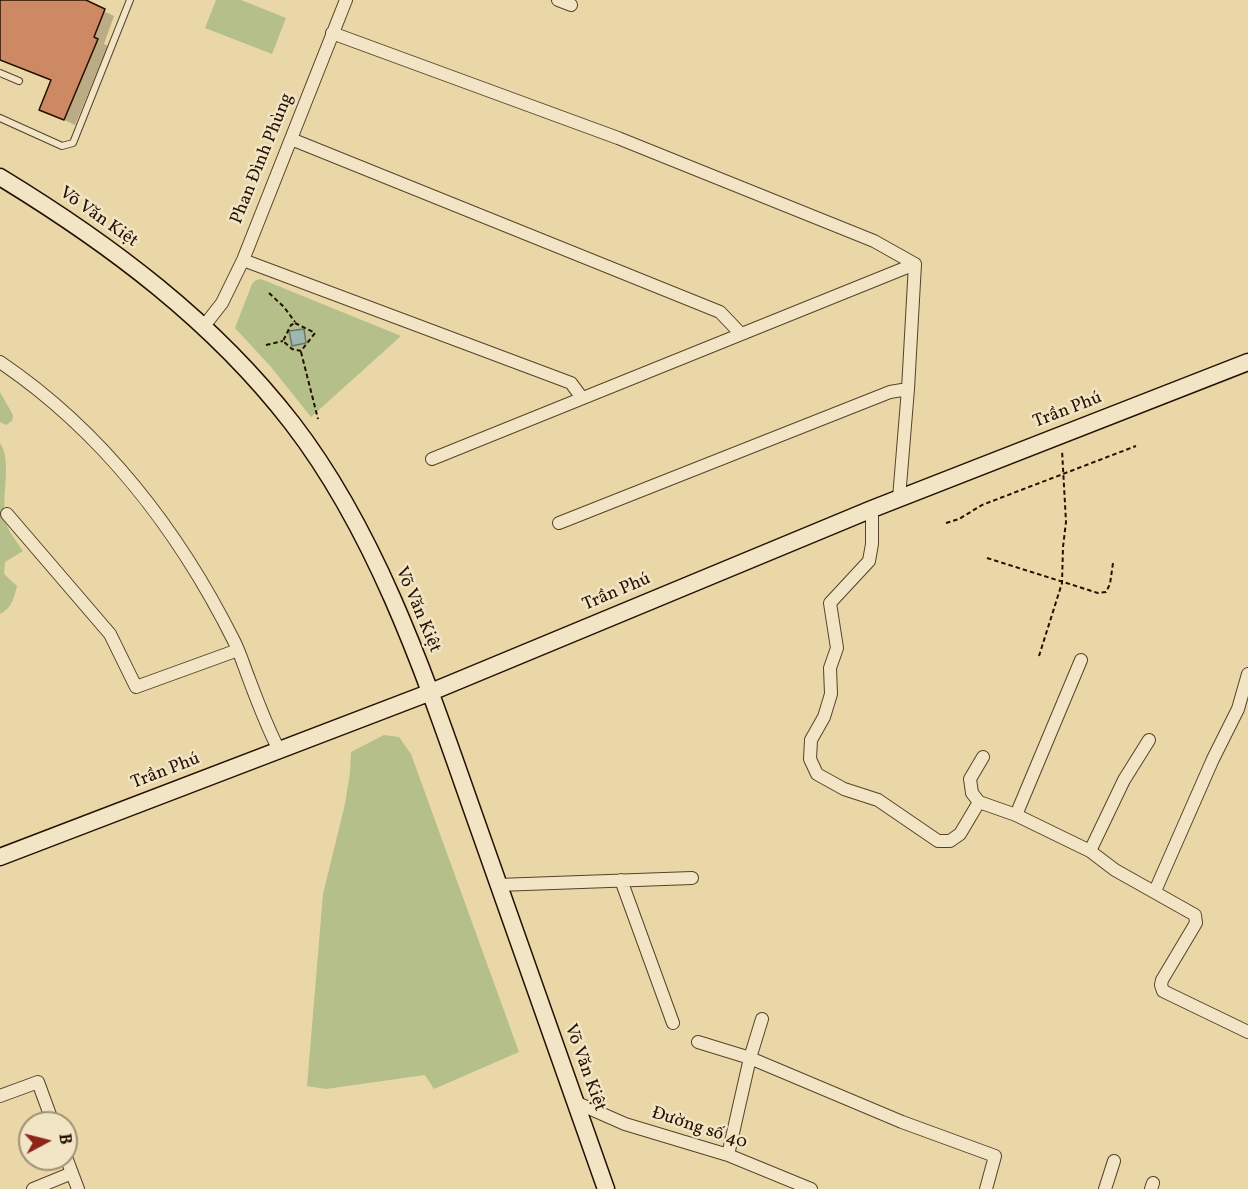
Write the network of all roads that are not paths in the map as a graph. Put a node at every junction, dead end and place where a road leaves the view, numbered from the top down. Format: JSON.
{"nodes":[{"id":1,"x":129,"y":0,"type":"edge"},
{"id":2,"x":346,"y":0,"type":"edge"},
{"id":3,"x":558,"y":0,"type":"edge"},
{"id":4,"x":571,"y":5,"type":"dead end"},
{"id":5,"x":332,"y":33,"type":"junction"},
{"id":6,"x":1,"y":75,"type":"edge"},
{"id":7,"x":19,"y":81,"type":"dead end"},
{"id":8,"x":0,"y":118,"type":"edge"},
{"id":9,"x":291,"y":139,"type":"junction"},
{"id":10,"x":0,"y":177,"type":"edge"},
{"id":11,"x":243,"y":260,"type":"junction"},
{"id":12,"x":915,"y":264,"type":"junction"},
{"id":13,"x":204,"y":326,"type":"junction"},
{"id":14,"x":740,"y":333,"type":"junction"},
{"id":15,"x":0,"y":362,"type":"edge"},
{"id":16,"x":1248,"y":362,"type":"edge"},
{"id":17,"x":908,"y":388,"type":"junction"},
{"id":18,"x":582,"y":398,"type":"junction"},
{"id":19,"x":432,"y":459,"type":"dead end"},
{"id":20,"x":899,"y":498,"type":"junction"},
{"id":21,"x":872,"y":508,"type":"junction"},
{"id":22,"x":7,"y":514,"type":"dead end"},
{"id":23,"x":558,"y":523,"type":"dead end"},
{"id":24,"x":238,"y":650,"type":"junction"},
{"id":25,"x":1081,"y":660,"type":"dead end"},
{"id":26,"x":1248,"y":674,"type":"edge"},
{"id":27,"x":431,"y":692,"type":"junction"},
{"id":28,"x":1149,"y":740,"type":"dead end"},
{"id":29,"x":279,"y":750,"type":"junction"},
{"id":30,"x":983,"y":757,"type":"dead end"},
{"id":31,"x":979,"y":802,"type":"junction"},
{"id":32,"x":1016,"y":814,"type":"junction"},
{"id":33,"x":1090,"y":851,"type":"junction"},
{"id":34,"x":0,"y":857,"type":"edge"},
{"id":35,"x":692,"y":878,"type":"dead end"},
{"id":36,"x":621,"y":880,"type":"junction"},
{"id":37,"x":498,"y":885,"type":"junction"},
{"id":38,"x":1155,"y":891,"type":"junction"},
{"id":39,"x":762,"y":1019,"type":"dead end"},
{"id":40,"x":673,"y":1023,"type":"dead end"},
{"id":41,"x":1248,"y":1032,"type":"edge"},
{"id":42,"x":698,"y":1042,"type":"dead end"},
{"id":43,"x":750,"y":1058,"type":"junction"},
{"id":44,"x":0,"y":1096,"type":"edge"},
{"id":45,"x":575,"y":1102,"type":"junction"},
{"id":46,"x":49,"y":1111,"type":"edge"},
{"id":47,"x":728,"y":1155,"type":"junction"},
{"id":48,"x":1114,"y":1161,"type":"dead end"},
{"id":49,"x":72,"y":1173,"type":"joint"},
{"id":50,"x":33,"y":1189,"type":"edge"},
{"id":51,"x":78,"y":1189,"type":"edge"},
{"id":52,"x":606,"y":1189,"type":"edge"},
{"id":53,"x":812,"y":1189,"type":"edge"},
{"id":54,"x":986,"y":1189,"type":"edge"},
{"id":55,"x":1105,"y":1189,"type":"edge"}],
"edges":[{"from":1,"to":8,"type":"lane"},
{"from":2,"to":5,"type":"street","name":"Phan Đình Phùng"},
{"from":3,"to":4,"type":"street"},
{"from":5,"to":9,"type":"street","name":"Phan Đình Phùng"},
{"from":5,"to":12,"type":"street"},
{"from":6,"to":7,"type":"lane"},
{"from":9,"to":11,"type":"street","name":"Phan Đình Phùng"},
{"from":9,"to":14,"type":"street"},
{"from":10,"to":13,"type":"main road","name":"Võ Văn Kiệt"},
{"from":11,"to":13,"type":"street","name":"Phan Đình Phùng"},
{"from":11,"to":18,"type":"street"},
{"from":12,"to":14,"type":"street"},
{"from":12,"to":17,"type":"street"},
{"from":13,"to":27,"type":"main road","name":"Võ Văn Kiệt"},
{"from":14,"to":18,"type":"street"},
{"from":15,"to":24,"type":"street"},
{"from":16,"to":20,"type":"main road","name":"Trần Phú"},
{"from":17,"to":20,"type":"street"},
{"from":17,"to":23,"type":"street"},
{"from":18,"to":19,"type":"street"},
{"from":20,"to":21,"type":"main road","name":"Trần Phú"},
{"from":21,"to":27,"type":"main road","name":"Trần Phú"},
{"from":21,"to":31,"type":"street"},
{"from":22,"to":24,"type":"street"},
{"from":24,"to":29,"type":"street"},
{"from":25,"to":32,"type":"street"},
{"from":26,"to":38,"type":"street"},
{"from":27,"to":29,"type":"main road","name":"Trần Phú"},
{"from":27,"to":37,"type":"main road","name":"Võ Văn Kiệt"},
{"from":28,"to":33,"type":"street"},
{"from":29,"to":34,"type":"main road","name":"Trần Phú"},
{"from":30,"to":31,"type":"street"},
{"from":31,"to":32,"type":"street"},
{"from":32,"to":33,"type":"street"},
{"from":33,"to":38,"type":"street"},
{"from":35,"to":36,"type":"street"},
{"from":36,"to":37,"type":"street"},
{"from":36,"to":40,"type":"street"},
{"from":37,"to":45,"type":"main road","name":"Võ Văn Kiệt"},
{"from":38,"to":41,"type":"street"},
{"from":39,"to":43,"type":"street"},
{"from":42,"to":43,"type":"street"},
{"from":43,"to":47,"type":"street"},
{"from":43,"to":54,"type":"street"},
{"from":44,"to":46,"type":"street"},
{"from":45,"to":47,"type":"street","name":"Đường số 40"},
{"from":45,"to":52,"type":"main road","name":"Võ Văn Kiệt"},
{"from":47,"to":53,"type":"street","name":"Đường số 40"},
{"from":48,"to":55,"type":"street"},
{"from":49,"to":50,"type":"street"},
{"from":49,"to":51,"type":"street"}]}
